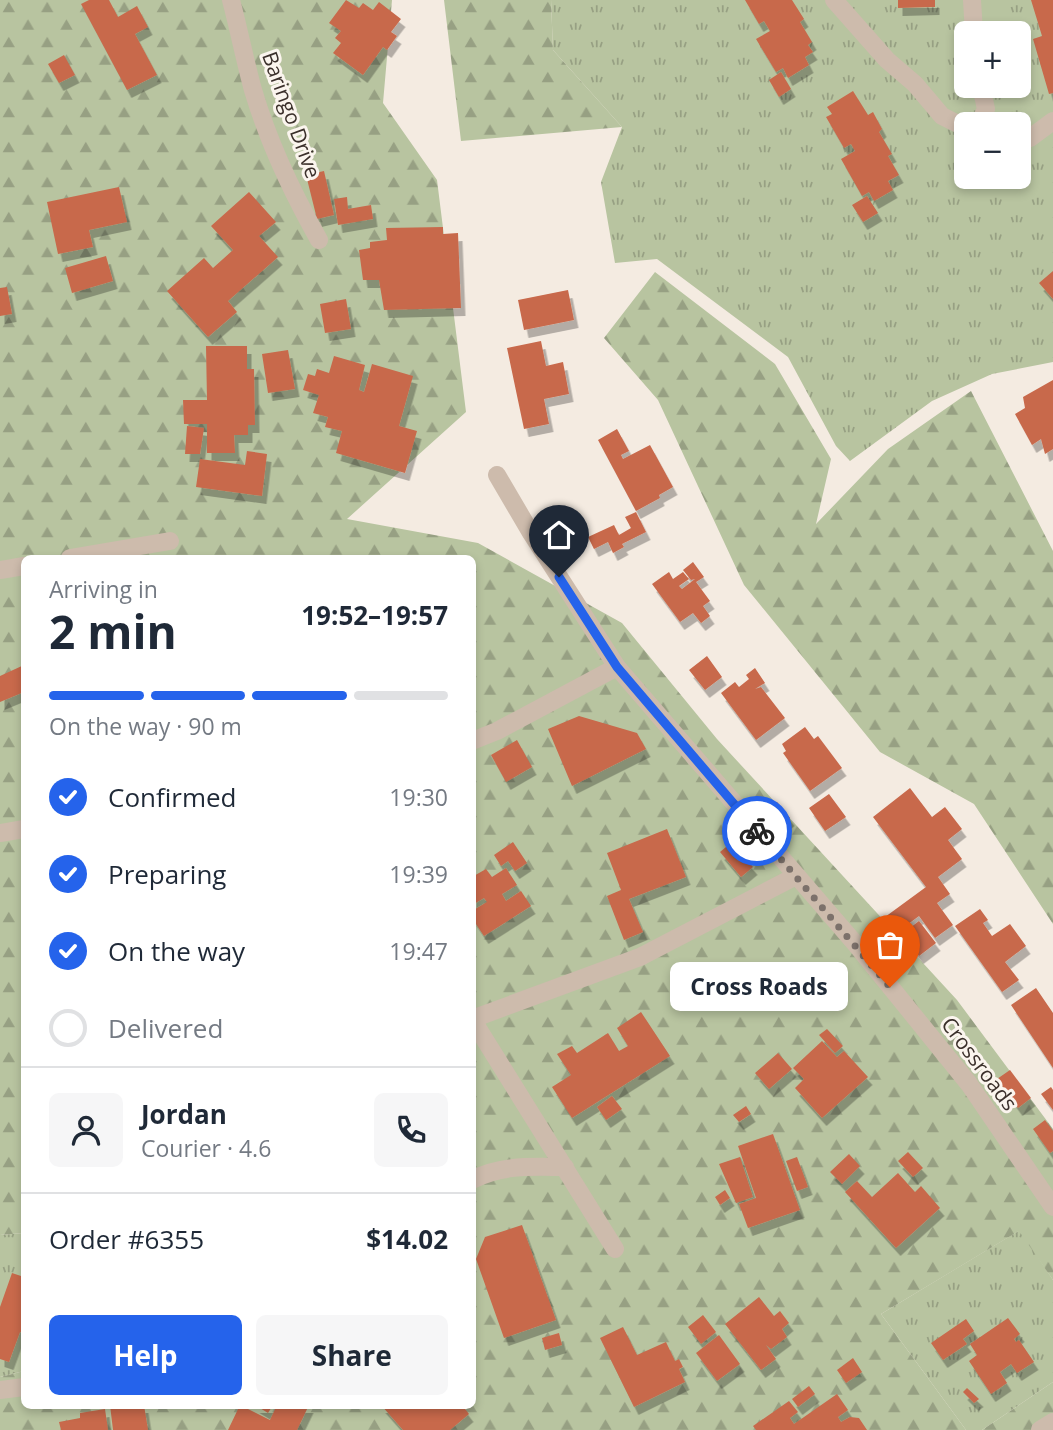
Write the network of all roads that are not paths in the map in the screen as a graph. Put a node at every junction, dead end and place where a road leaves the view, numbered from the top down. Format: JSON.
{"nodes":[{"id":1,"x":232,"y":0,"type":"edge"},
{"id":2,"x":834,"y":0,"type":"edge"},
{"id":3,"x":972,"y":0,"type":"edge"},
{"id":4,"x":973,"y":21,"type":"edge"},
{"id":5,"x":1053,"y":121,"type":"edge"},
{"id":6,"x":954,"y":122,"type":"edge"},
{"id":7,"x":1031,"y":137,"type":"edge"},
{"id":8,"x":319,"y":240,"type":"dead end"},
{"id":9,"x":497,"y":475,"type":"dead end"},
{"id":10,"x":170,"y":541,"type":"dead end"},
{"id":11,"x":88,"y":555,"type":"edge"},
{"id":12,"x":21,"y":566,"type":"edge"},
{"id":13,"x":0,"y":570,"type":"edge"},
{"id":14,"x":617,"y":667,"type":"junction"},
{"id":15,"x":476,"y":739,"type":"edge"},
{"id":16,"x":21,"y":830,"type":"edge"},
{"id":17,"x":0,"y":833,"type":"edge"},
{"id":18,"x":796,"y":876,"type":"junction"},
{"id":19,"x":476,"y":1018,"type":"edge"},
{"id":20,"x":476,"y":1025,"type":"edge"},
{"id":21,"x":565,"y":1167,"type":"junction"},
{"id":22,"x":476,"y":1178,"type":"edge"},
{"id":23,"x":1053,"y":1207,"type":"edge"},
{"id":24,"x":615,"y":1249,"type":"dead end"},
{"id":25,"x":21,"y":1387,"type":"edge"},
{"id":26,"x":0,"y":1390,"type":"edge"},
{"id":27,"x":1053,"y":1422,"type":"edge"},
{"id":28,"x":1040,"y":1430,"type":"edge"}],
"edges":[{"from":1,"to":8,"type":"street","name":"Baringo Drive"},
{"from":2,"to":6,"type":"street"},
{"from":3,"to":4,"type":"street"},
{"from":5,"to":7,"type":"street"},
{"from":9,"to":14,"type":"street","name":"Crossroads"},
{"from":10,"to":11,"type":"street"},
{"from":12,"to":13,"type":"street"},
{"from":14,"to":15,"type":"street"},
{"from":14,"to":18,"type":"street","name":"Crossroads"},
{"from":16,"to":17,"type":"street"},
{"from":18,"to":19,"type":"street"},
{"from":18,"to":23,"type":"street","name":"Crossroads"},
{"from":20,"to":21,"type":"street"},
{"from":21,"to":22,"type":"street"},
{"from":21,"to":24,"type":"street"},
{"from":25,"to":26,"type":"street"},
{"from":27,"to":28,"type":"street"}]}
